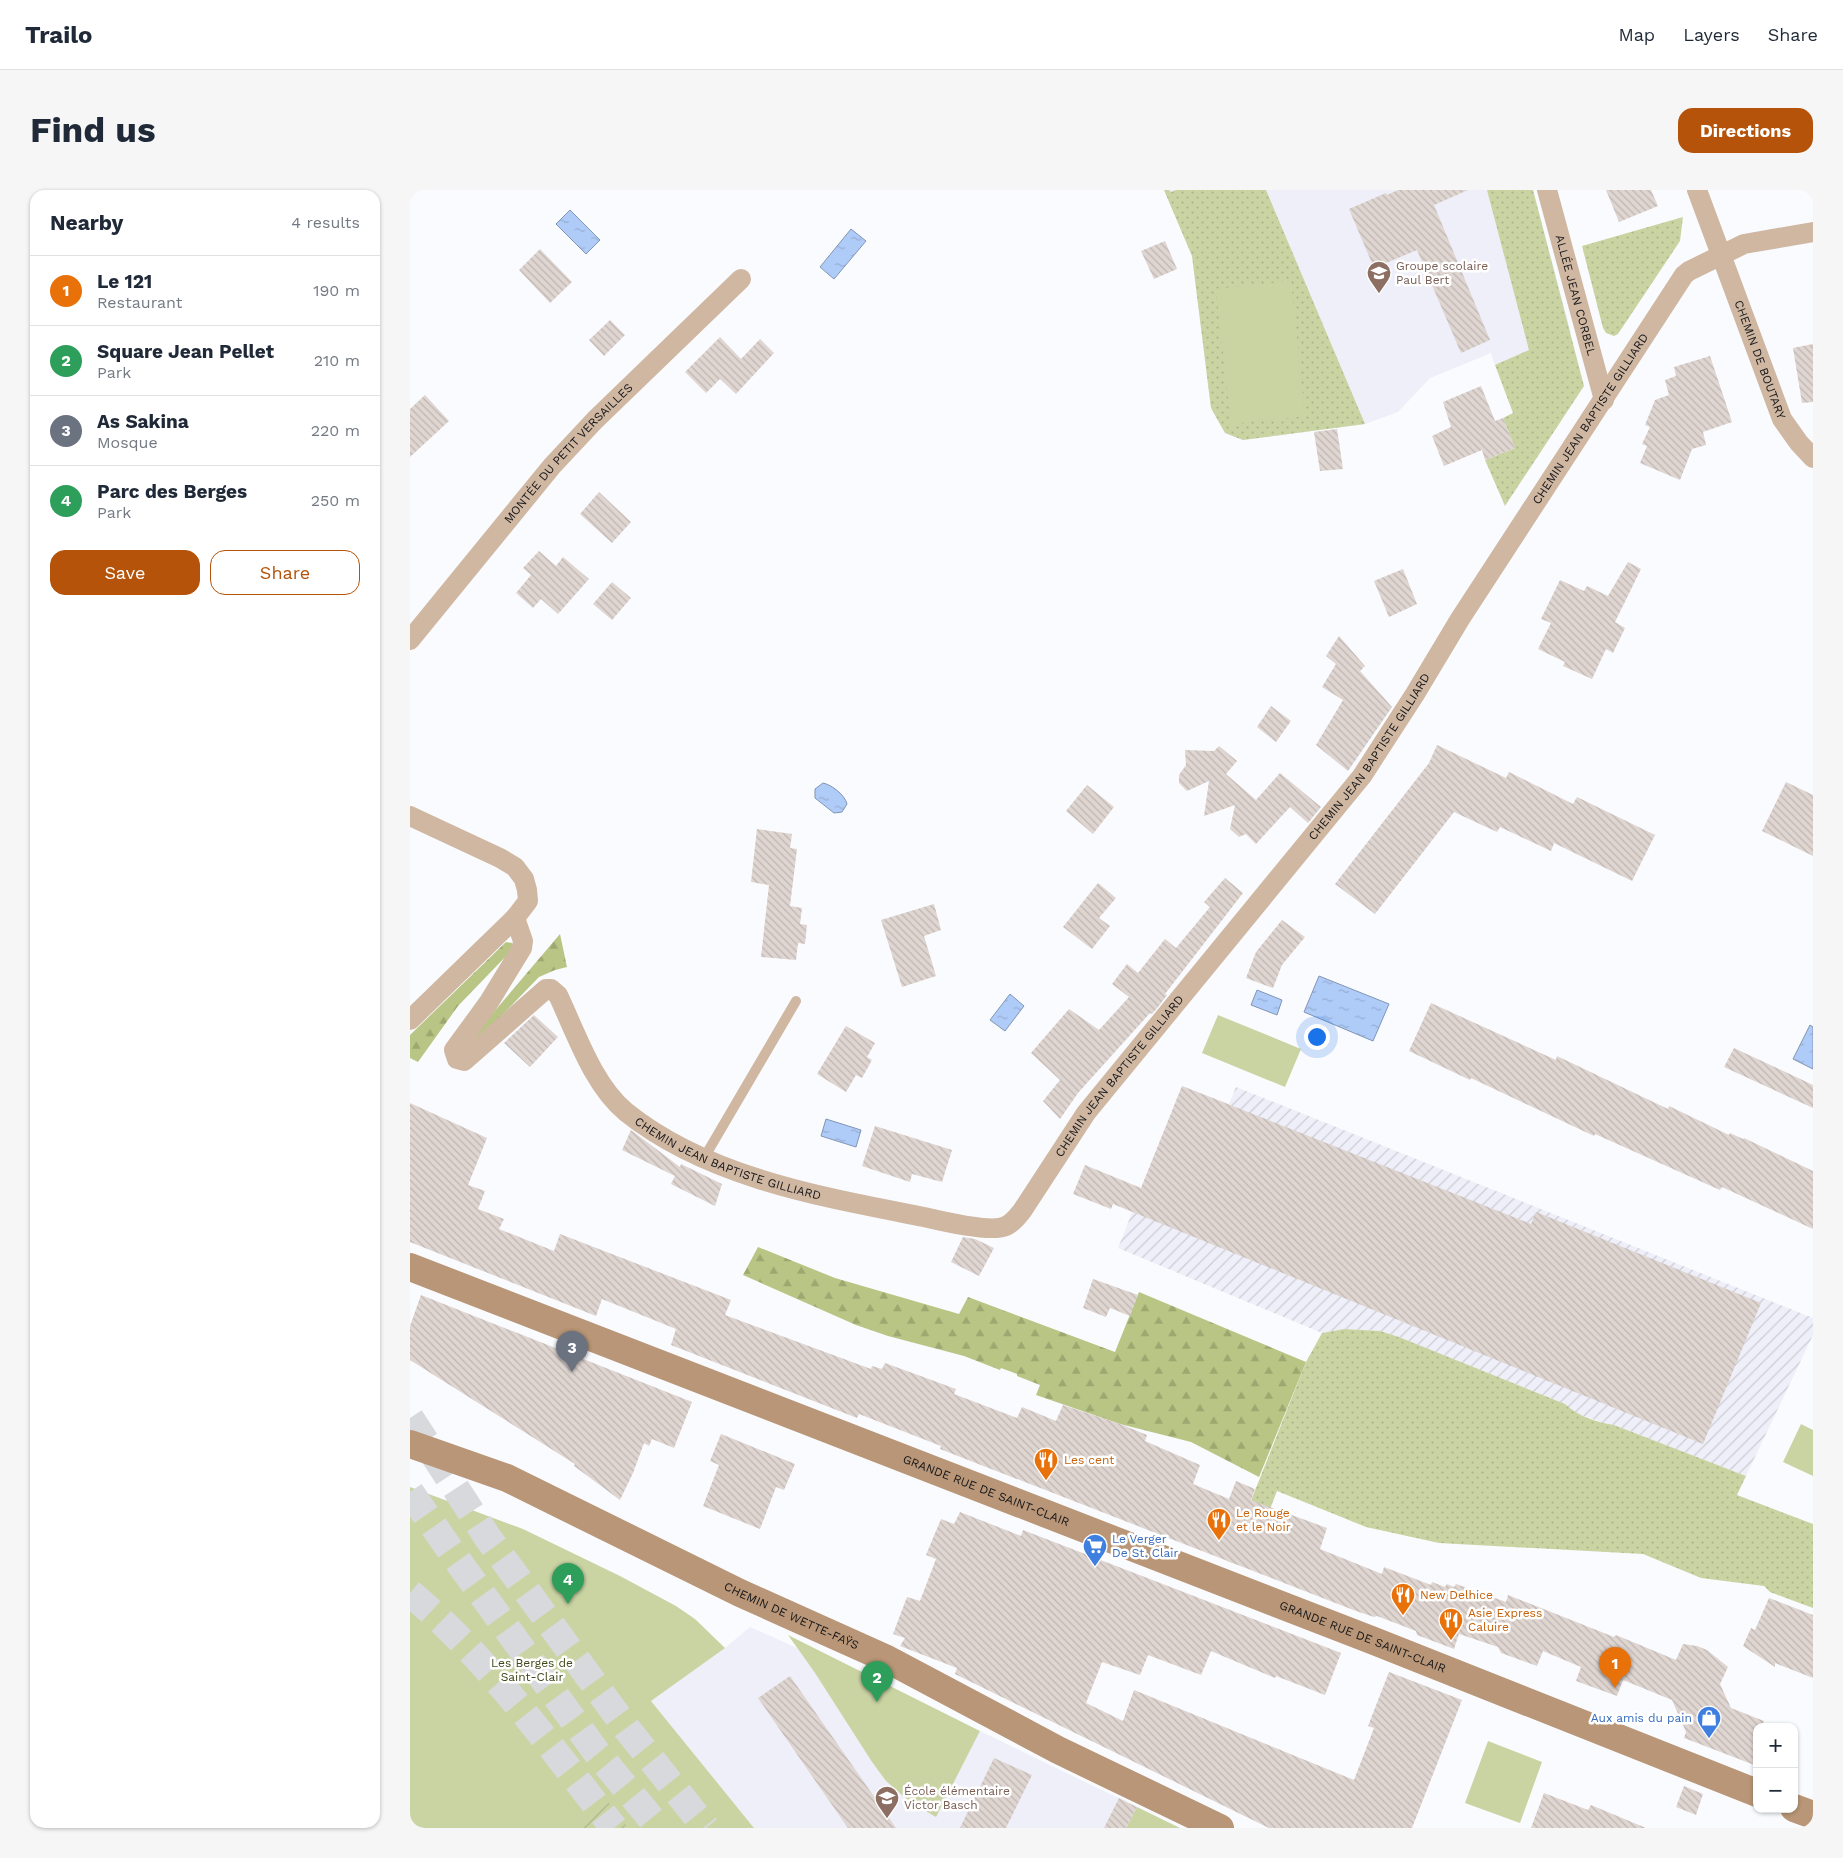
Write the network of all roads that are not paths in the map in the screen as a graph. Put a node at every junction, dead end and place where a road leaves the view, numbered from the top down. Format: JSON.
{"nodes":[{"id":1,"x":1547,"y":190,"type":"edge"},
{"id":2,"x":1697,"y":190,"type":"edge"},
{"id":3,"x":1813,"y":232,"type":"edge"},
{"id":4,"x":1722,"y":255,"type":"junction"},
{"id":5,"x":741,"y":280,"type":"dead end"},
{"id":6,"x":1604,"y":400,"type":"junction"},
{"id":7,"x":1813,"y":458,"type":"edge"},
{"id":8,"x":410,"y":640,"type":"edge"},
{"id":9,"x":410,"y":816,"type":"edge"},
{"id":10,"x":515,"y":918,"type":"junction"},
{"id":11,"x":796,"y":1001,"type":"dead end"},
{"id":12,"x":410,"y":1020,"type":"edge"},
{"id":13,"x":704,"y":1158,"type":"junction"},
{"id":14,"x":410,"y":1267,"type":"edge"},
{"id":15,"x":410,"y":1444,"type":"edge"},
{"id":16,"x":1753,"y":1791,"type":"edge"},
{"id":17,"x":1798,"y":1809,"type":"edge"},
{"id":18,"x":1813,"y":1815,"type":"edge"},
{"id":19,"x":1220,"y":1828,"type":"edge"}],
"edges":[{"from":1,"to":6,"type":"street","name":"ALLÉE JEAN CORBEL"},
{"from":2,"to":4,"type":"street","name":"CHEMIN DE BOUTARY"},
{"from":3,"to":4,"type":"street","name":"CHEMIN JEAN BAPTISTE GILLIARD"},
{"from":4,"to":6,"type":"street","name":"CHEMIN JEAN BAPTISTE GILLIARD"},
{"from":4,"to":7,"type":"street","name":"CHEMIN DE BOUTARY"},
{"from":5,"to":8,"type":"street","name":"MONTÉE DU PETIT VERSAILLES"},
{"from":6,"to":13,"type":"street","name":"CHEMIN JEAN BAPTISTE GILLIARD"},
{"from":9,"to":10,"type":"street"},
{"from":10,"to":12,"type":"street"},
{"from":10,"to":13,"type":"street","name":"CHEMIN JEAN BAPTISTE GILLIARD"},
{"from":11,"to":13,"type":"lane"},
{"from":14,"to":16,"type":"main road","name":"GRANDE RUE DE SAINT-CLAIR"},
{"from":15,"to":19,"type":"main road","name":"CHEMIN DE WETTE-FAŸS"},
{"from":17,"to":18,"type":"main road"}]}
